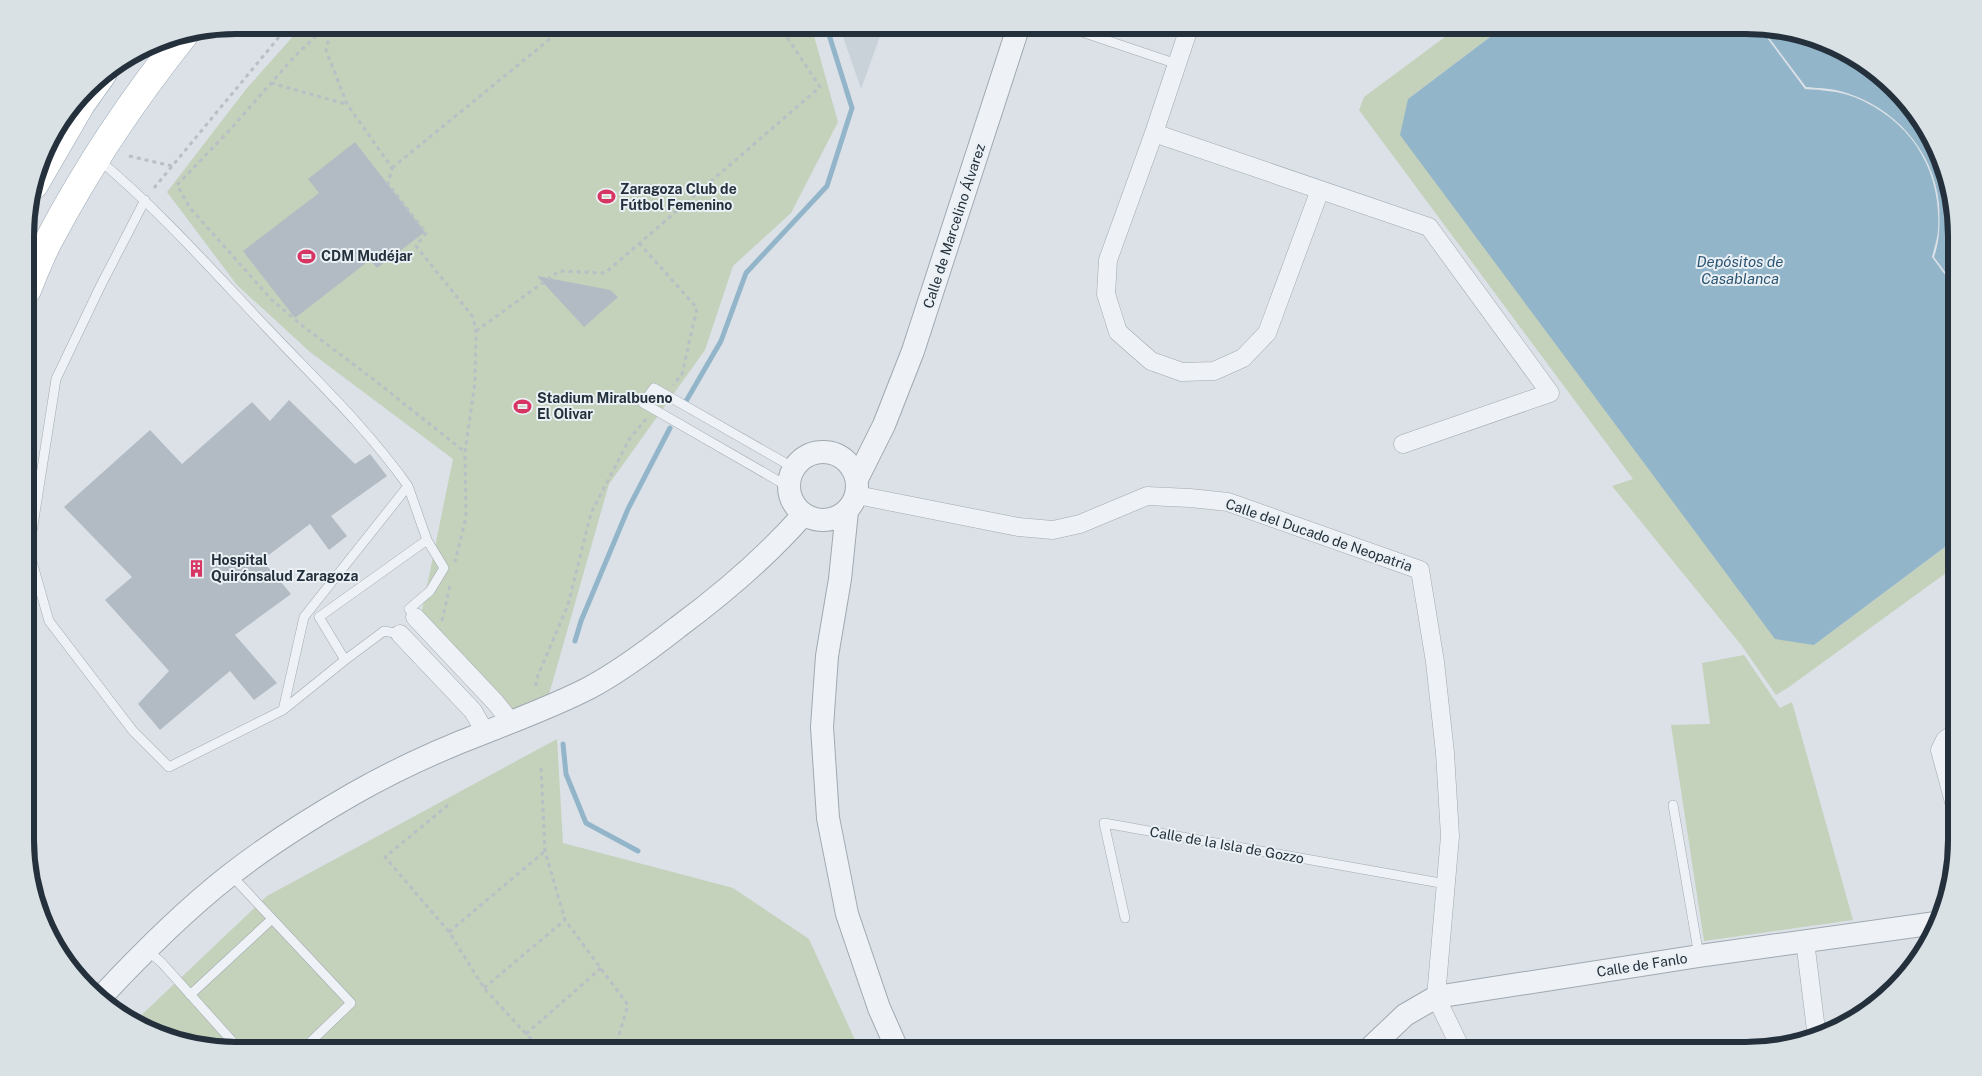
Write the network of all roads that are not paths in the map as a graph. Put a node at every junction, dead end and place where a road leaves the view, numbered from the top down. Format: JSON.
{"nodes":[{"id":1,"x":1016,"y":34,"type":"edge"},
{"id":2,"x":1088,"y":34,"type":"edge"},
{"id":3,"x":1187,"y":34,"type":"edge"},
{"id":4,"x":179,"y":42,"type":"edge"},
{"id":5,"x":1177,"y":64,"type":"junction"},
{"id":6,"x":78,"y":110,"type":"edge"},
{"id":7,"x":1154,"y":133,"type":"junction"},
{"id":8,"x":96,"y":158,"type":"junction"},
{"id":9,"x":48,"y":161,"type":"edge"},
{"id":10,"x":1320,"y":190,"type":"junction"},
{"id":11,"x":145,"y":200,"type":"junction"},
{"id":12,"x":34,"y":274,"type":"edge"},
{"id":13,"x":884,"y":425,"type":"junction"},
{"id":14,"x":1403,"y":444,"type":"dead end"},
{"id":15,"x":844,"y":459,"type":"junction"},
{"id":16,"x":791,"y":477,"type":"junction"},
{"id":17,"x":408,"y":486,"type":"junction"},
{"id":18,"x":854,"y":495,"type":"junction"},
{"id":19,"x":803,"y":515,"type":"junction"},
{"id":20,"x":34,"y":519,"type":"edge"},
{"id":21,"x":827,"y":521,"type":"junction"},
{"id":22,"x":427,"y":540,"type":"junction"},
{"id":23,"x":844,"y":545,"type":"junction"},
{"id":24,"x":34,"y":567,"type":"edge"},
{"id":25,"x":414,"y":617,"type":"joint"},
{"id":26,"x":400,"y":634,"type":"joint"},
{"id":27,"x":345,"y":660,"type":"junction"},
{"id":28,"x":283,"y":710,"type":"junction"},
{"id":29,"x":512,"y":723,"type":"junction"},
{"id":30,"x":485,"y":732,"type":"junction"},
{"id":31,"x":1948,"y":738,"type":"edge"},
{"id":32,"x":1948,"y":765,"type":"edge"},
{"id":33,"x":1673,"y":805,"type":"dead end"},
{"id":34,"x":230,"y":874,"type":"junction"},
{"id":35,"x":1446,"y":884,"type":"junction"},
{"id":36,"x":1125,"y":918,"type":"dead end"},
{"id":37,"x":272,"y":919,"type":"junction"},
{"id":38,"x":1930,"y":924,"type":"edge"},
{"id":39,"x":1805,"y":941,"type":"junction"},
{"id":40,"x":146,"y":949,"type":"junction"},
{"id":41,"x":1699,"y":956,"type":"junction"},
{"id":42,"x":104,"y":994,"type":"edge"},
{"id":43,"x":190,"y":996,"type":"junction"},
{"id":44,"x":1436,"y":998,"type":"junction"},
{"id":45,"x":1816,"y":1030,"type":"edge"},
{"id":46,"x":233,"y":1042,"type":"edge"},
{"id":47,"x":310,"y":1042,"type":"edge"},
{"id":48,"x":894,"y":1042,"type":"edge"},
{"id":49,"x":1376,"y":1042,"type":"edge"},
{"id":50,"x":1458,"y":1042,"type":"edge"}],
"edges":[{"from":1,"to":13,"type":"street","name":"Calle de Marcelino Álvarez"},
{"from":2,"to":5,"type":"lane"},
{"from":3,"to":5,"type":"street"},
{"from":4,"to":8,"type":"main road"},
{"from":5,"to":7,"type":"street"},
{"from":6,"to":9,"type":"main road"},
{"from":7,"to":10,"type":"street"},
{"from":7,"to":10,"type":"street"},
{"from":8,"to":11,"type":"lane"},
{"from":8,"to":12,"type":"main road"},
{"from":10,"to":14,"type":"street"},
{"from":11,"to":17,"type":"lane"},
{"from":11,"to":20,"type":"lane"},
{"from":13,"to":15,"type":"street","name":"Calle de Marcelino Álvarez"},
{"from":13,"to":18,"type":"street","name":"Calle de Marcelino Álvarez"},
{"from":15,"to":16,"type":"street"},
{"from":15,"to":18,"type":"street"},
{"from":16,"to":16,"type":"lane"},
{"from":16,"to":19,"type":"street"},
{"from":17,"to":22,"type":"lane"},
{"from":17,"to":28,"type":"lane"},
{"from":18,"to":21,"type":"street"},
{"from":18,"to":23,"type":"street","name":"Calle de Marcelino Álvarez"},
{"from":18,"to":35,"type":"street","name":"Calle del Ducado de Neopatria"},
{"from":19,"to":21,"type":"street"},
{"from":19,"to":29,"type":"street"},
{"from":21,"to":23,"type":"street"},
{"from":22,"to":25,"type":"lane"},
{"from":22,"to":27,"type":"lane"},
{"from":23,"to":48,"type":"street","name":"Calle de Marcelino Álvarez"},
{"from":24,"to":28,"type":"lane"},
{"from":25,"to":29,"type":"street"},
{"from":26,"to":27,"type":"lane"},
{"from":26,"to":30,"type":"street"},
{"from":27,"to":28,"type":"lane"},
{"from":29,"to":30,"type":"street"},
{"from":30,"to":34,"type":"street"},
{"from":31,"to":32,"type":"street"},
{"from":33,"to":41,"type":"lane"},
{"from":34,"to":37,"type":"lane"},
{"from":34,"to":40,"type":"street"},
{"from":35,"to":36,"type":"lane","name":"Calle de la Isla de Gozzo"},
{"from":35,"to":44,"type":"street","name":"Calle del Ducado de Neopatria"},
{"from":37,"to":43,"type":"lane"},
{"from":37,"to":47,"type":"lane"},
{"from":38,"to":39,"type":"street","name":"Calle de Fanlo"},
{"from":39,"to":41,"type":"street","name":"Calle de Fanlo"},
{"from":39,"to":45,"type":"street"},
{"from":40,"to":42,"type":"street"},
{"from":40,"to":43,"type":"lane"},
{"from":41,"to":44,"type":"street","name":"Calle de Fanlo"},
{"from":43,"to":46,"type":"lane"},
{"from":44,"to":49,"type":"street","name":"Calle de Fanlo"},
{"from":44,"to":50,"type":"street"}]}
